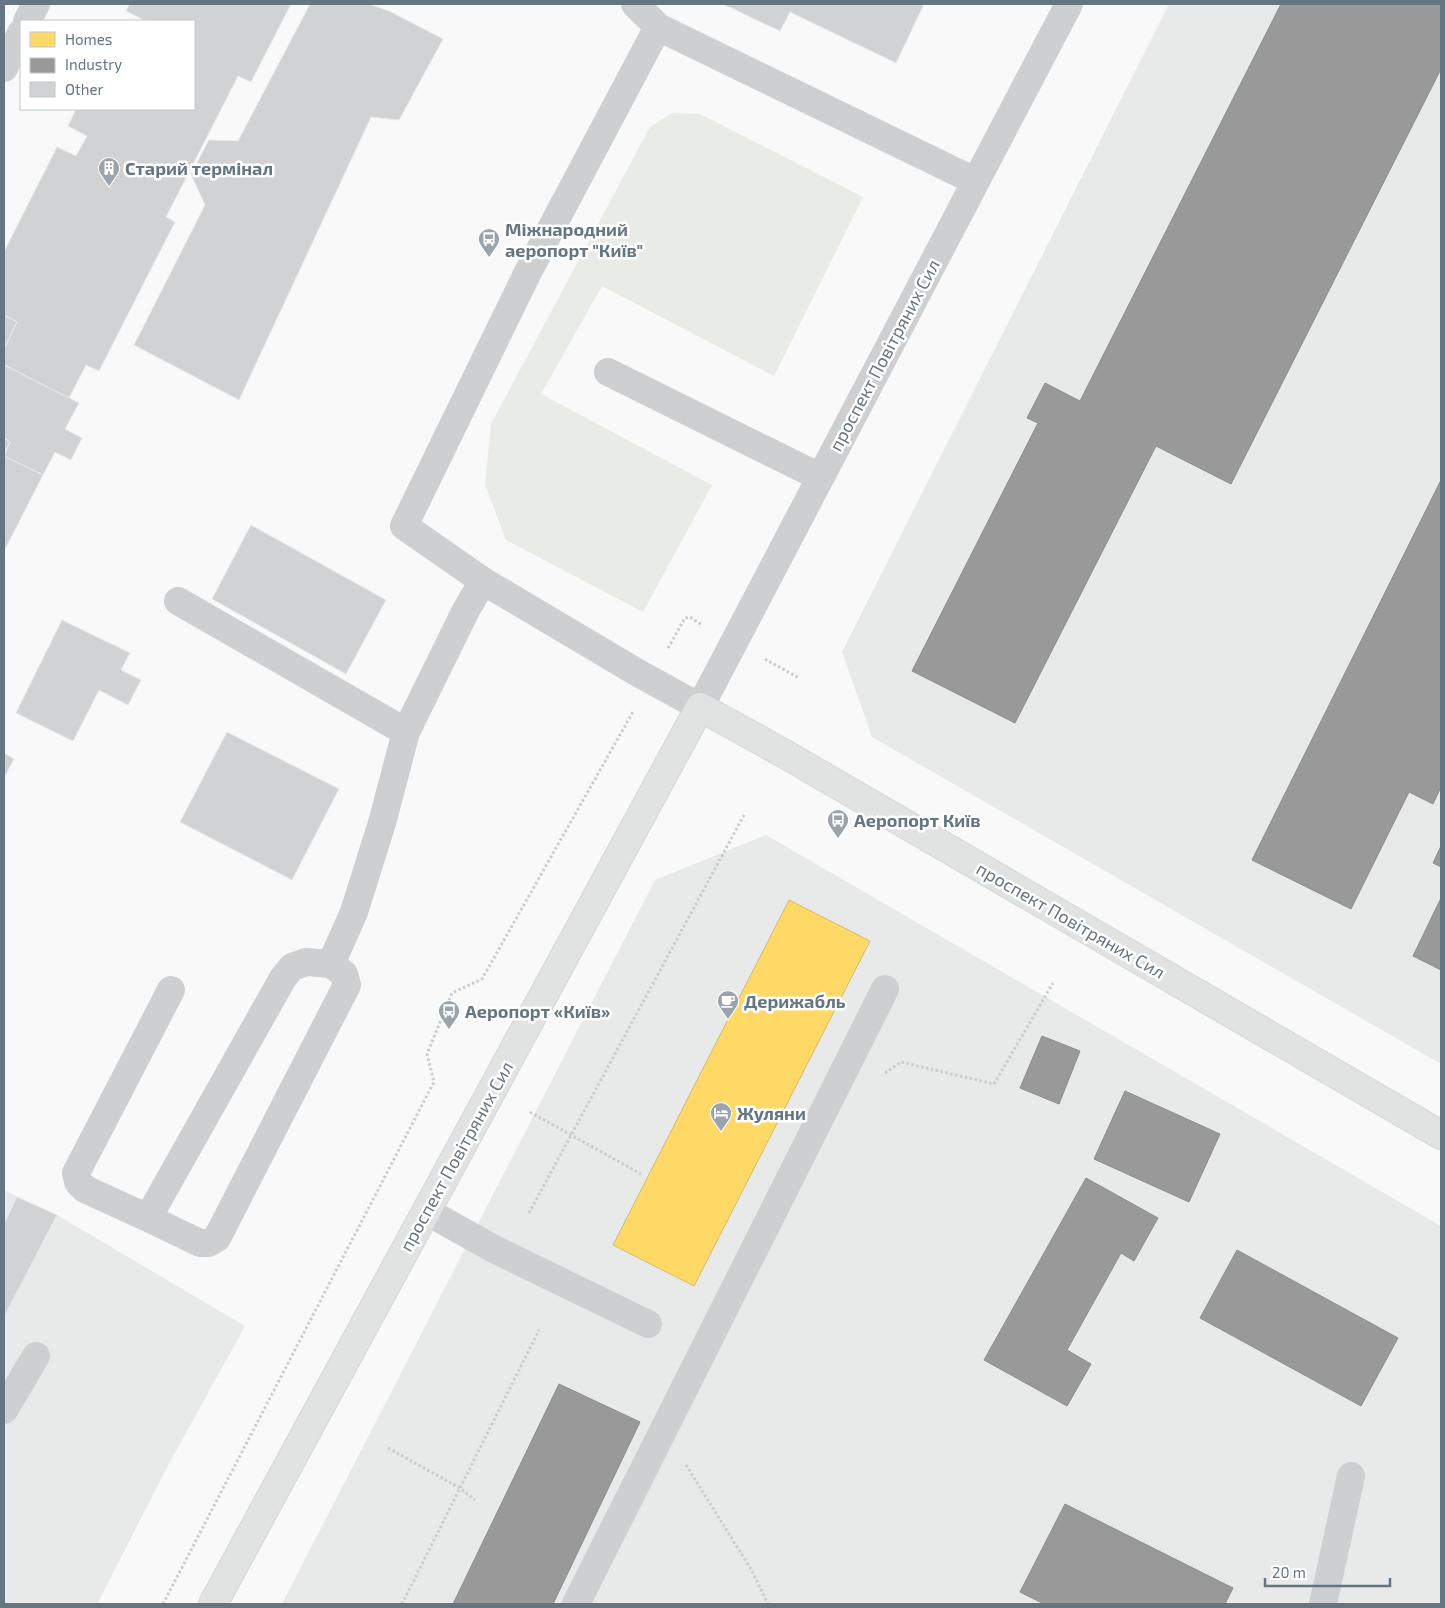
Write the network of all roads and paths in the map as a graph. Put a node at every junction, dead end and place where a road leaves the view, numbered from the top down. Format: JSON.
{"nodes":[{"id":1,"x":36,"y":4,"type":"edge"},
{"id":2,"x":635,"y":4,"type":"edge"},
{"id":3,"x":1069,"y":4,"type":"edge"},
{"id":4,"x":28,"y":20,"type":"edge"},
{"id":5,"x":658,"y":27,"type":"junction"},
{"id":6,"x":20,"y":35,"type":"edge"},
{"id":7,"x":4,"y":68,"type":"edge"},
{"id":8,"x":976,"y":181,"type":"junction"},
{"id":9,"x":608,"y":372,"type":"dead end"},
{"id":10,"x":820,"y":477,"type":"junction"},
{"id":11,"x":482,"y":581,"type":"junction"},
{"id":12,"x":178,"y":602,"type":"dead end"},
{"id":13,"x":735,"y":643,"type":"junction"},
{"id":14,"x":799,"y":678,"type":"dead end"},
{"id":15,"x":650,"y":680,"type":"junction"},
{"id":16,"x":700,"y":708,"type":"junction"},
{"id":17,"x":406,"y":732,"type":"junction"},
{"id":18,"x":744,"y":815,"type":"dead end"},
{"id":19,"x":331,"y":964,"type":"junction"},
{"id":20,"x":1053,"y":983,"type":"dead end"},
{"id":21,"x":885,"y":989,"type":"dead end"},
{"id":22,"x":171,"y":990,"type":"dead end"},
{"id":23,"x":885,"y":1073,"type":"dead end"},
{"id":24,"x":530,"y":1112,"type":"dead end"},
{"id":25,"x":570,"y":1135,"type":"junction"},
{"id":26,"x":1441,"y":1135,"type":"edge"},
{"id":27,"x":641,"y":1174,"type":"dead end"},
{"id":28,"x":426,"y":1211,"type":"junction"},
{"id":29,"x":529,"y":1213,"type":"dead end"},
{"id":30,"x":148,"y":1218,"type":"junction"},
{"id":31,"x":648,"y":1324,"type":"dead end"},
{"id":32,"x":539,"y":1330,"type":"dead end"},
{"id":33,"x":36,"y":1356,"type":"dead end"},
{"id":34,"x":4,"y":1410,"type":"edge"},
{"id":35,"x":388,"y":1448,"type":"dead end"},
{"id":36,"x":682,"y":1457,"type":"dead end"},
{"id":37,"x":1351,"y":1476,"type":"dead end"},
{"id":38,"x":460,"y":1488,"type":"junction"},
{"id":39,"x":475,"y":1500,"type":"dead end"},
{"id":40,"x":163,"y":1604,"type":"edge"},
{"id":41,"x":213,"y":1604,"type":"edge"},
{"id":42,"x":402,"y":1604,"type":"edge"},
{"id":43,"x":576,"y":1604,"type":"edge"},
{"id":44,"x":768,"y":1604,"type":"edge"},
{"id":45,"x":1323,"y":1604,"type":"edge"}],
"edges":[{"from":1,"to":4,"type":"street"},
{"from":2,"to":5,"type":"street"},
{"from":3,"to":8,"type":"street","name":"проспект Повітряних Сил"},
{"from":5,"to":8,"type":"street"},
{"from":5,"to":11,"type":"street"},
{"from":6,"to":7,"type":"street"},
{"from":8,"to":10,"type":"street","name":"проспект Повітряних Сил"},
{"from":9,"to":10,"type":"street"},
{"from":10,"to":13,"type":"street","name":"проспект Повітряних Сил"},
{"from":11,"to":15,"type":"street"},
{"from":11,"to":17,"type":"street"},
{"from":12,"to":17,"type":"street"},
{"from":13,"to":14,"type":"path"},
{"from":13,"to":15,"type":"path"},
{"from":13,"to":16,"type":"street","name":"проспект Повітряних Сил"},
{"from":15,"to":16,"type":"street"},
{"from":15,"to":40,"type":"path"},
{"from":16,"to":26,"type":"main road","name":"проспект Повітряних Сил"},
{"from":16,"to":28,"type":"main road","name":"проспект Повітряних Сил"},
{"from":17,"to":19,"type":"street"},
{"from":18,"to":25,"type":"path"},
{"from":19,"to":30,"type":"street"},
{"from":19,"to":30,"type":"street"},
{"from":20,"to":23,"type":"path"},
{"from":21,"to":43,"type":"street"},
{"from":22,"to":30,"type":"street"},
{"from":24,"to":25,"type":"path"},
{"from":25,"to":27,"type":"path"},
{"from":25,"to":29,"type":"path"},
{"from":28,"to":31,"type":"street"},
{"from":28,"to":41,"type":"main road","name":"проспект Повітряних Сил"},
{"from":32,"to":38,"type":"path"},
{"from":33,"to":34,"type":"street"},
{"from":35,"to":38,"type":"path"},
{"from":36,"to":44,"type":"path"},
{"from":37,"to":45,"type":"street"},
{"from":38,"to":39,"type":"path"},
{"from":38,"to":42,"type":"path"}]}
